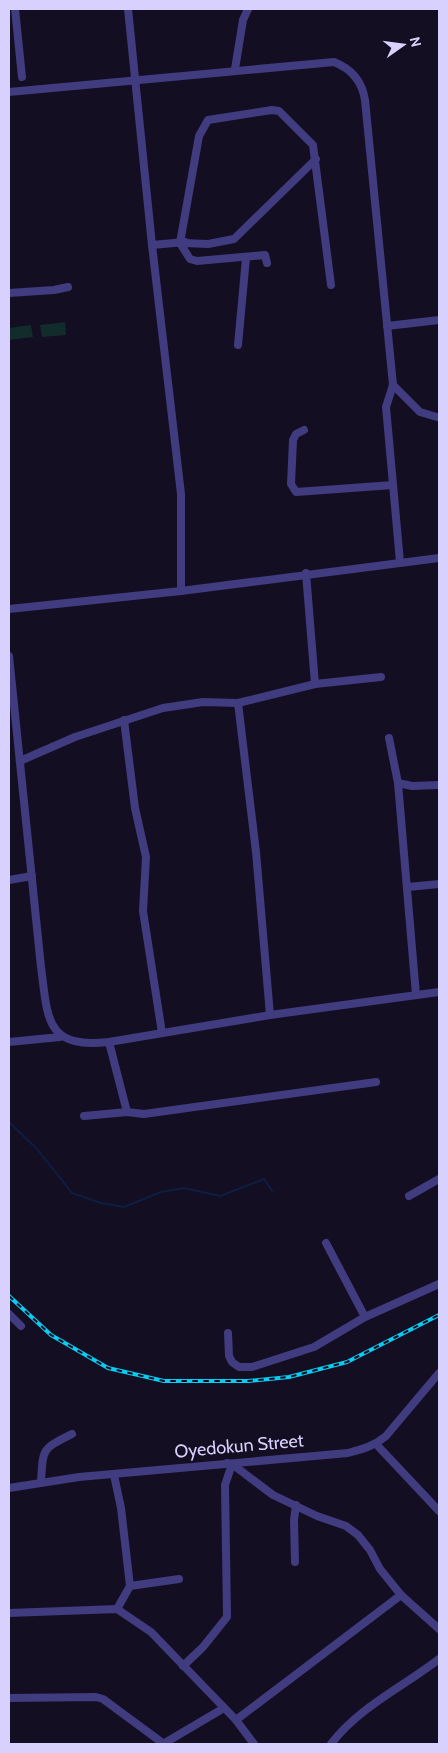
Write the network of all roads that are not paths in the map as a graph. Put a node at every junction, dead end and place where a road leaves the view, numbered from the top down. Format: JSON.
{"nodes":[{"id":1,"x":15,"y":9,"type":"edge"},
{"id":2,"x":128,"y":9,"type":"edge"},
{"id":3,"x":248,"y":9,"type":"edge"},
{"id":4,"x":235,"y":69,"type":"junction"},
{"id":5,"x":22,"y":77,"type":"dead end"},
{"id":6,"x":135,"y":79,"type":"junction"},
{"id":7,"x":9,"y":92,"type":"edge"},
{"id":8,"x":316,"y":159,"type":"junction"},
{"id":9,"x":181,"y":243,"type":"junction"},
{"id":10,"x":152,"y":245,"type":"junction"},
{"id":11,"x":246,"y":258,"type":"junction"},
{"id":12,"x":267,"y":263,"type":"dead end"},
{"id":13,"x":331,"y":284,"type":"dead end"},
{"id":14,"x":68,"y":287,"type":"dead end"},
{"id":15,"x":9,"y":293,"type":"edge"},
{"id":16,"x":439,"y":320,"type":"edge"},
{"id":17,"x":387,"y":326,"type":"junction"},
{"id":18,"x":238,"y":345,"type":"dead end"},
{"id":19,"x":393,"y":385,"type":"junction"},
{"id":20,"x":438,"y":417,"type":"dead end"},
{"id":21,"x":304,"y":430,"type":"dead end"},
{"id":22,"x":393,"y":486,"type":"junction"},
{"id":23,"x":439,"y":558,"type":"edge"},
{"id":24,"x":400,"y":562,"type":"junction"},
{"id":25,"x":306,"y":573,"type":"junction"},
{"id":26,"x":181,"y":591,"type":"junction"},
{"id":27,"x":9,"y":608,"type":"edge"},
{"id":28,"x":9,"y":656,"type":"edge"},
{"id":29,"x":380,"y":677,"type":"dead end"},
{"id":30,"x":315,"y":684,"type":"junction"},
{"id":31,"x":238,"y":704,"type":"junction"},
{"id":32,"x":124,"y":720,"type":"junction"},
{"id":33,"x":388,"y":738,"type":"dead end"},
{"id":34,"x":20,"y":761,"type":"junction"},
{"id":35,"x":398,"y":783,"type":"junction"},
{"id":36,"x":439,"y":785,"type":"edge"},
{"id":37,"x":32,"y":876,"type":"junction"},
{"id":38,"x":9,"y":880,"type":"edge"},
{"id":39,"x":439,"y":884,"type":"edge"},
{"id":40,"x":408,"y":887,"type":"junction"},
{"id":41,"x":439,"y":992,"type":"edge"},
{"id":42,"x":416,"y":995,"type":"junction"},
{"id":43,"x":270,"y":1015,"type":"junction"},
{"id":44,"x":162,"y":1033,"type":"junction"},
{"id":45,"x":60,"y":1037,"type":"junction"},
{"id":46,"x":9,"y":1042,"type":"edge"},
{"id":47,"x":108,"y":1042,"type":"junction"},
{"id":48,"x":376,"y":1082,"type":"dead end"},
{"id":49,"x":127,"y":1112,"type":"junction"},
{"id":50,"x":84,"y":1116,"type":"dead end"},
{"id":51,"x":439,"y":1179,"type":"edge"},
{"id":52,"x":409,"y":1196,"type":"dead end"},
{"id":53,"x":326,"y":1243,"type":"dead end"},
{"id":54,"x":439,"y":1284,"type":"edge"},
{"id":55,"x":9,"y":1314,"type":"edge"},
{"id":56,"x":365,"y":1317,"type":"junction"},
{"id":57,"x":21,"y":1326,"type":"dead end"},
{"id":58,"x":228,"y":1333,"type":"dead end"},
{"id":59,"x":438,"y":1376,"type":"edge"},
{"id":60,"x":72,"y":1434,"type":"dead end"},
{"id":61,"x":376,"y":1444,"type":"junction"},
{"id":62,"x":222,"y":1462,"type":"junction"},
{"id":63,"x":232,"y":1464,"type":"junction"},
{"id":64,"x":114,"y":1474,"type":"junction"},
{"id":65,"x":41,"y":1482,"type":"junction"},
{"id":66,"x":9,"y":1488,"type":"edge"},
{"id":67,"x":296,"y":1505,"type":"junction"},
{"id":68,"x":439,"y":1511,"type":"edge"},
{"id":69,"x":295,"y":1562,"type":"dead end"},
{"id":70,"x":179,"y":1578,"type":"dead end"},
{"id":71,"x":130,"y":1586,"type":"junction"},
{"id":72,"x":401,"y":1595,"type":"junction"},
{"id":73,"x":117,"y":1610,"type":"junction"},
{"id":74,"x":9,"y":1613,"type":"edge"},
{"id":75,"x":439,"y":1630,"type":"edge"},
{"id":76,"x":439,"y":1659,"type":"edge"},
{"id":77,"x":183,"y":1666,"type":"junction"},
{"id":78,"x":9,"y":1698,"type":"edge"},
{"id":79,"x":224,"y":1708,"type":"junction"},
{"id":80,"x":236,"y":1720,"type":"junction"},
{"id":81,"x":164,"y":1744,"type":"edge"},
{"id":82,"x":254,"y":1744,"type":"edge"},
{"id":83,"x":331,"y":1744,"type":"edge"}],
"edges":[{"from":1,"to":5,"type":"street"},
{"from":2,"to":6,"type":"street"},
{"from":3,"to":4,"type":"street"},
{"from":4,"to":6,"type":"street"},
{"from":4,"to":17,"type":"street"},
{"from":6,"to":7,"type":"street"},
{"from":6,"to":10,"type":"street"},
{"from":8,"to":9,"type":"street"},
{"from":8,"to":9,"type":"street"},
{"from":8,"to":13,"type":"street"},
{"from":9,"to":10,"type":"street"},
{"from":9,"to":11,"type":"street"},
{"from":10,"to":26,"type":"street"},
{"from":11,"to":12,"type":"street"},
{"from":11,"to":18,"type":"street"},
{"from":14,"to":15,"type":"street"},
{"from":16,"to":17,"type":"street"},
{"from":17,"to":19,"type":"street"},
{"from":19,"to":20,"type":"street"},
{"from":19,"to":22,"type":"street"},
{"from":21,"to":22,"type":"street"},
{"from":22,"to":24,"type":"street"},
{"from":23,"to":24,"type":"street"},
{"from":24,"to":25,"type":"street"},
{"from":25,"to":26,"type":"street"},
{"from":25,"to":30,"type":"street"},
{"from":26,"to":27,"type":"street"},
{"from":28,"to":34,"type":"street"},
{"from":29,"to":30,"type":"street"},
{"from":30,"to":31,"type":"street"},
{"from":31,"to":32,"type":"street"},
{"from":31,"to":43,"type":"street"},
{"from":32,"to":34,"type":"street"},
{"from":32,"to":44,"type":"street"},
{"from":33,"to":35,"type":"street"},
{"from":34,"to":37,"type":"street"},
{"from":35,"to":36,"type":"street"},
{"from":35,"to":40,"type":"street"},
{"from":37,"to":38,"type":"street"},
{"from":37,"to":45,"type":"street"},
{"from":39,"to":40,"type":"street"},
{"from":40,"to":42,"type":"street"},
{"from":41,"to":42,"type":"street"},
{"from":42,"to":43,"type":"street"},
{"from":43,"to":44,"type":"street"},
{"from":44,"to":47,"type":"street"},
{"from":45,"to":46,"type":"street"},
{"from":45,"to":47,"type":"street"},
{"from":47,"to":49,"type":"street"},
{"from":48,"to":49,"type":"street"},
{"from":49,"to":50,"type":"street"},
{"from":51,"to":52,"type":"street"},
{"from":53,"to":56,"type":"street"},
{"from":54,"to":56,"type":"street"},
{"from":55,"to":57,"type":"street"},
{"from":56,"to":58,"type":"street"},
{"from":59,"to":61,"type":"street","name":"Oyedokun Street"},
{"from":60,"to":65,"type":"street"},
{"from":61,"to":62,"type":"street","name":"Oyedokun Street"},
{"from":61,"to":68,"type":"street"},
{"from":62,"to":63,"type":"street"},
{"from":62,"to":64,"type":"street","name":"Oyedokun Street"},
{"from":63,"to":67,"type":"street"},
{"from":63,"to":77,"type":"street"},
{"from":64,"to":65,"type":"street","name":"Oyedokun Street"},
{"from":64,"to":71,"type":"street"},
{"from":65,"to":66,"type":"street","name":"Oyedokun Street"},
{"from":67,"to":69,"type":"street"},
{"from":67,"to":72,"type":"street"},
{"from":70,"to":71,"type":"street"},
{"from":71,"to":73,"type":"street"},
{"from":72,"to":75,"type":"street"},
{"from":72,"to":80,"type":"street"},
{"from":73,"to":74,"type":"street"},
{"from":73,"to":77,"type":"street"},
{"from":76,"to":83,"type":"street"},
{"from":77,"to":79,"type":"street"},
{"from":78,"to":81,"type":"street"},
{"from":79,"to":80,"type":"street"},
{"from":79,"to":81,"type":"street"},
{"from":80,"to":82,"type":"street"}]}
